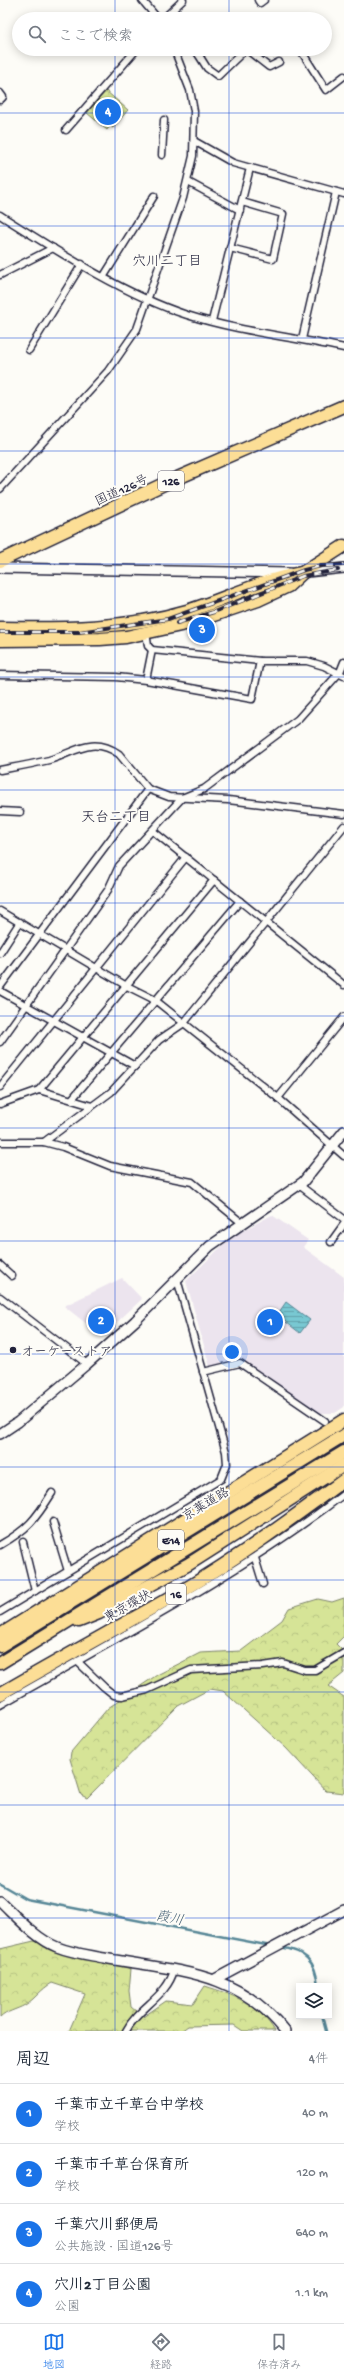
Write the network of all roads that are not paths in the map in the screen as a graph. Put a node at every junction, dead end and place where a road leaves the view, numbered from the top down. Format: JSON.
{"nodes":[{"id":1,"x":142,"y":0,"type":"edge"},
{"id":2,"x":183,"y":0,"type":"edge"},
{"id":3,"x":258,"y":0,"type":"edge"},
{"id":4,"x":264,"y":0,"type":"edge"},
{"id":5,"x":173,"y":10,"type":"edge"},
{"id":6,"x":152,"y":12,"type":"edge"},
{"id":7,"x":131,"y":56,"type":"edge"},
{"id":8,"x":177,"y":56,"type":"edge"},
{"id":9,"x":200,"y":56,"type":"edge"},
{"id":10,"x":239,"y":56,"type":"edge"},
{"id":11,"x":255,"y":56,"type":"edge"},
{"id":12,"x":304,"y":56,"type":"edge"},
{"id":13,"x":279,"y":62,"type":"dead end"},
{"id":14,"x":344,"y":76,"type":"edge"},
{"id":15,"x":0,"y":93,"type":"edge"},
{"id":16,"x":0,"y":100,"type":"edge"},
{"id":17,"x":164,"y":120,"type":"dead end"},
{"id":18,"x":66,"y":130,"type":"dead end"},
{"id":19,"x":194,"y":140,"type":"junction"},
{"id":20,"x":162,"y":155,"type":"dead end"},
{"id":21,"x":250,"y":168,"type":"junction"},
{"id":22,"x":188,"y":182,"type":"junction"},
{"id":23,"x":336,"y":192,"type":"junction"},
{"id":24,"x":344,"y":194,"type":"edge"},
{"id":25,"x":154,"y":196,"type":"dead end"},
{"id":26,"x":242,"y":202,"type":"junction"},
{"id":27,"x":240,"y":210,"type":"junction"},
{"id":28,"x":0,"y":215,"type":"edge"},
{"id":29,"x":52,"y":248,"type":"junction"},
{"id":30,"x":230,"y":248,"type":"junction"},
{"id":31,"x":82,"y":264,"type":"junction"},
{"id":32,"x":0,"y":276,"type":"edge"},
{"id":33,"x":104,"y":276,"type":"junction"},
{"id":34,"x":148,"y":300,"type":"junction"},
{"id":35,"x":212,"y":321,"type":"junction"},
{"id":36,"x":302,"y":339,"type":"junction"},
{"id":37,"x":344,"y":348,"type":"edge"},
{"id":38,"x":29,"y":350,"type":"dead end"},
{"id":39,"x":344,"y":406,"type":"edge"},
{"id":40,"x":0,"y":489,"type":"edge"},
{"id":41,"x":344,"y":546,"type":"edge"},
{"id":42,"x":0,"y":562,"type":"edge"},
{"id":43,"x":0,"y":568,"type":"edge"},
{"id":44,"x":344,"y":568,"type":"edge"},
{"id":45,"x":302,"y":573,"type":"junction"},
{"id":46,"x":0,"y":628,"type":"edge"},
{"id":47,"x":146,"y":632,"type":"junction"},
{"id":48,"x":0,"y":640,"type":"edge"},
{"id":49,"x":152,"y":650,"type":"junction"},
{"id":50,"x":260,"y":661,"type":"junction"},
{"id":51,"x":344,"y":662,"type":"edge"},
{"id":52,"x":342,"y":674,"type":"edge"},
{"id":53,"x":0,"y":676,"type":"edge"},
{"id":54,"x":146,"y":680,"type":"junction"},
{"id":55,"x":0,"y":770,"type":"edge"},
{"id":56,"x":148,"y":789,"type":"junction"},
{"id":57,"x":182,"y":798,"type":"junction"},
{"id":58,"x":0,"y":811,"type":"edge"},
{"id":59,"x":20,"y":812,"type":"dead end"},
{"id":60,"x":344,"y":814,"type":"edge"},
{"id":61,"x":344,"y":826,"type":"edge"},
{"id":62,"x":153,"y":831,"type":"junction"},
{"id":63,"x":186,"y":857,"type":"junction"},
{"id":64,"x":214,"y":880,"type":"junction"},
{"id":65,"x":240,"y":901,"type":"junction"},
{"id":66,"x":0,"y":911,"type":"edge"},
{"id":67,"x":20,"y":922,"type":"junction"},
{"id":68,"x":266,"y":922,"type":"junction"},
{"id":69,"x":40,"y":934,"type":"junction"},
{"id":70,"x":66,"y":950,"type":"junction"},
{"id":71,"x":0,"y":953,"type":"edge"},
{"id":72,"x":97,"y":969,"type":"junction"},
{"id":73,"x":125,"y":985,"type":"junction"},
{"id":74,"x":344,"y":985,"type":"edge"},
{"id":75,"x":0,"y":987,"type":"edge"},
{"id":76,"x":0,"y":991,"type":"edge"},
{"id":77,"x":156,"y":1000,"type":"junction"},
{"id":78,"x":26,"y":1005,"type":"junction"},
{"id":79,"x":344,"y":1017,"type":"edge"},
{"id":80,"x":54,"y":1021,"type":"junction"},
{"id":81,"x":184,"y":1023,"type":"junction"},
{"id":82,"x":82,"y":1036,"type":"junction"},
{"id":83,"x":0,"y":1042,"type":"edge"},
{"id":84,"x":110,"y":1052,"type":"junction"},
{"id":85,"x":135,"y":1066,"type":"junction"},
{"id":86,"x":0,"y":1087,"type":"edge"},
{"id":87,"x":38,"y":1090,"type":"junction"},
{"id":88,"x":72,"y":1098,"type":"junction"},
{"id":89,"x":278,"y":1098,"type":"junction"},
{"id":90,"x":0,"y":1104,"type":"edge"},
{"id":91,"x":92,"y":1106,"type":"junction"},
{"id":92,"x":344,"y":1131,"type":"edge"},
{"id":93,"x":0,"y":1142,"type":"edge"},
{"id":94,"x":44,"y":1142,"type":"junction"},
{"id":95,"x":332,"y":1146,"type":"junction"},
{"id":96,"x":344,"y":1156,"type":"edge"},
{"id":97,"x":299,"y":1185,"type":"junction"},
{"id":98,"x":344,"y":1219,"type":"edge"},
{"id":99,"x":242,"y":1223,"type":"junction"},
{"id":100,"x":344,"y":1224,"type":"edge"},
{"id":101,"x":331,"y":1242,"type":"dead end"},
{"id":102,"x":0,"y":1264,"type":"edge"},
{"id":103,"x":12,"y":1276,"type":"dead end"},
{"id":104,"x":176,"y":1279,"type":"junction"},
{"id":105,"x":0,"y":1297,"type":"edge"},
{"id":106,"x":87,"y":1364,"type":"junction"},
{"id":107,"x":204,"y":1372,"type":"junction"},
{"id":108,"x":344,"y":1420,"type":"edge"},
{"id":109,"x":325,"y":1421,"type":"dead end"},
{"id":110,"x":0,"y":1434,"type":"edge"},
{"id":111,"x":344,"y":1435,"type":"edge"},
{"id":112,"x":344,"y":1452,"type":"edge"},
{"id":113,"x":344,"y":1465,"type":"edge"},
{"id":114,"x":344,"y":1480,"type":"edge"},
{"id":115,"x":52,"y":1493,"type":"dead end"},
{"id":116,"x":344,"y":1494,"type":"edge"},
{"id":117,"x":53,"y":1522,"type":"dead end"},
{"id":118,"x":23,"y":1542,"type":"dead end"},
{"id":119,"x":0,"y":1545,"type":"edge"},
{"id":120,"x":255,"y":1558,"type":"junction"},
{"id":121,"x":68,"y":1571,"type":"junction"},
{"id":122,"x":263,"y":1584,"type":"dead end"},
{"id":123,"x":35,"y":1591,"type":"junction"},
{"id":124,"x":0,"y":1604,"type":"edge"},
{"id":125,"x":1,"y":1612,"type":"edge"},
{"id":126,"x":46,"y":1634,"type":"junction"},
{"id":127,"x":0,"y":1635,"type":"edge"},
{"id":128,"x":0,"y":1646,"type":"edge"},
{"id":129,"x":344,"y":1654,"type":"edge"},
{"id":130,"x":77,"y":1661,"type":"junction"},
{"id":131,"x":0,"y":1663,"type":"edge"},
{"id":132,"x":0,"y":1694,"type":"edge"},
{"id":133,"x":0,"y":1705,"type":"edge"},
{"id":134,"x":0,"y":1901,"type":"edge"},
{"id":135,"x":344,"y":1910,"type":"edge"},
{"id":136,"x":174,"y":1970,"type":"junction"},
{"id":137,"x":215,"y":1979,"type":"junction"},
{"id":138,"x":126,"y":2031,"type":"edge"},
{"id":139,"x":285,"y":2031,"type":"edge"}],
"edges":[{"from":1,"to":6,"type":"street"},
{"from":2,"to":5,"type":"street"},
{"from":3,"to":4,"type":"street"},
{"from":7,"to":18,"type":"street"},
{"from":8,"to":19,"type":"street"},
{"from":9,"to":10,"type":"street"},
{"from":11,"to":13,"type":"street"},
{"from":12,"to":14,"type":"street"},
{"from":15,"to":16,"type":"street"},
{"from":17,"to":20,"type":"street"},
{"from":19,"to":21,"type":"street"},
{"from":19,"to":22,"type":"street"},
{"from":21,"to":23,"type":"street"},
{"from":21,"to":26,"type":"street"},
{"from":22,"to":27,"type":"street"},
{"from":22,"to":34,"type":"street"},
{"from":23,"to":24,"type":"street"},
{"from":23,"to":36,"type":"street"},
{"from":25,"to":33,"type":"street"},
{"from":26,"to":27,"type":"street"},
{"from":26,"to":30,"type":"street"},
{"from":27,"to":30,"type":"street"},
{"from":28,"to":29,"type":"street"},
{"from":29,"to":31,"type":"street"},
{"from":29,"to":32,"type":"street"},
{"from":30,"to":35,"type":"street"},
{"from":31,"to":33,"type":"street"},
{"from":31,"to":38,"type":"street"},
{"from":33,"to":34,"type":"street"},
{"from":34,"to":35,"type":"street"},
{"from":34,"to":40,"type":"street"},
{"from":35,"to":36,"type":"street"},
{"from":36,"to":37,"type":"street"},
{"from":39,"to":42,"type":"highway","name":"国道126号","number":"126"},
{"from":41,"to":45,"type":"highway"},
{"from":43,"to":45,"type":"street"},
{"from":44,"to":45,"type":"street"},
{"from":45,"to":46,"type":"highway"},
{"from":45,"to":47,"type":"highway"},
{"from":47,"to":48,"type":"highway"},
{"from":47,"to":49,"type":"street"},
{"from":49,"to":50,"type":"street"},
{"from":49,"to":54,"type":"street"},
{"from":50,"to":52,"type":"street"},
{"from":50,"to":54,"type":"street"},
{"from":51,"to":52,"type":"street"},
{"from":52,"to":57,"type":"street"},
{"from":53,"to":54,"type":"street"},
{"from":55,"to":56,"type":"street"},
{"from":56,"to":57,"type":"street"},
{"from":56,"to":69,"type":"street"},
{"from":57,"to":60,"type":"street"},
{"from":57,"to":62,"type":"street"},
{"from":58,"to":59,"type":"street"},
{"from":61,"to":68,"type":"street"},
{"from":62,"to":63,"type":"street"},
{"from":62,"to":70,"type":"street"},
{"from":63,"to":64,"type":"street"},
{"from":63,"to":72,"type":"street"},
{"from":64,"to":65,"type":"street"},
{"from":64,"to":73,"type":"street"},
{"from":65,"to":68,"type":"street"},
{"from":65,"to":77,"type":"street"},
{"from":66,"to":67,"type":"street"},
{"from":67,"to":69,"type":"street"},
{"from":67,"to":71,"type":"street"},
{"from":68,"to":74,"type":"street"},
{"from":68,"to":81,"type":"street"},
{"from":69,"to":70,"type":"street"},
{"from":69,"to":75,"type":"street"},
{"from":70,"to":72,"type":"street"},
{"from":70,"to":78,"type":"street"},
{"from":72,"to":73,"type":"street"},
{"from":72,"to":80,"type":"street"},
{"from":73,"to":77,"type":"street"},
{"from":73,"to":82,"type":"street"},
{"from":76,"to":78,"type":"street"},
{"from":77,"to":81,"type":"street"},
{"from":77,"to":84,"type":"street"},
{"from":78,"to":80,"type":"street"},
{"from":78,"to":83,"type":"street"},
{"from":79,"to":89,"type":"street"},
{"from":80,"to":82,"type":"street"},
{"from":80,"to":86,"type":"street"},
{"from":81,"to":85,"type":"street"},
{"from":81,"to":89,"type":"street"},
{"from":82,"to":84,"type":"street"},
{"from":82,"to":87,"type":"street"},
{"from":84,"to":85,"type":"street"},
{"from":84,"to":88,"type":"street"},
{"from":85,"to":91,"type":"street"},
{"from":87,"to":88,"type":"street"},
{"from":87,"to":90,"type":"street"},
{"from":88,"to":91,"type":"street"},
{"from":89,"to":95,"type":"street"},
{"from":91,"to":94,"type":"street"},
{"from":92,"to":95,"type":"street"},
{"from":93,"to":94,"type":"street"},
{"from":94,"to":99,"type":"street"},
{"from":95,"to":96,"type":"street"},
{"from":95,"to":97,"type":"street"},
{"from":97,"to":98,"type":"street"},
{"from":97,"to":99,"type":"street"},
{"from":99,"to":104,"type":"street"},
{"from":100,"to":101,"type":"street"},
{"from":102,"to":103,"type":"street"},
{"from":104,"to":106,"type":"street"},
{"from":104,"to":107,"type":"street"},
{"from":105,"to":106,"type":"street"},
{"from":106,"to":110,"type":"street"},
{"from":107,"to":109,"type":"street"},
{"from":107,"to":121,"type":"street"},
{"from":108,"to":127,"type":"highway"},
{"from":111,"to":128,"type":"highway","name":"京葉道路","number":"E14"},
{"from":112,"to":126,"type":"highway","number":"E14"},
{"from":113,"to":126,"type":"highway"},
{"from":114,"to":132,"type":"highway","name":"東京環状","number":"16"},
{"from":115,"to":119,"type":"street"},
{"from":116,"to":120,"type":"street"},
{"from":117,"to":121,"type":"street"},
{"from":118,"to":123,"type":"street"},
{"from":120,"to":122,"type":"street"},
{"from":120,"to":130,"type":"street"},
{"from":121,"to":123,"type":"street"},
{"from":123,"to":125,"type":"street"},
{"from":124,"to":125,"type":"street"},
{"from":126,"to":131,"type":"highway","number":"E14"},
{"from":129,"to":130,"type":"street"},
{"from":130,"to":133,"type":"street"},
{"from":134,"to":136,"type":"street"},
{"from":135,"to":137,"type":"street"},
{"from":136,"to":137,"type":"street"},
{"from":136,"to":138,"type":"street"},
{"from":137,"to":139,"type":"street"}]}
